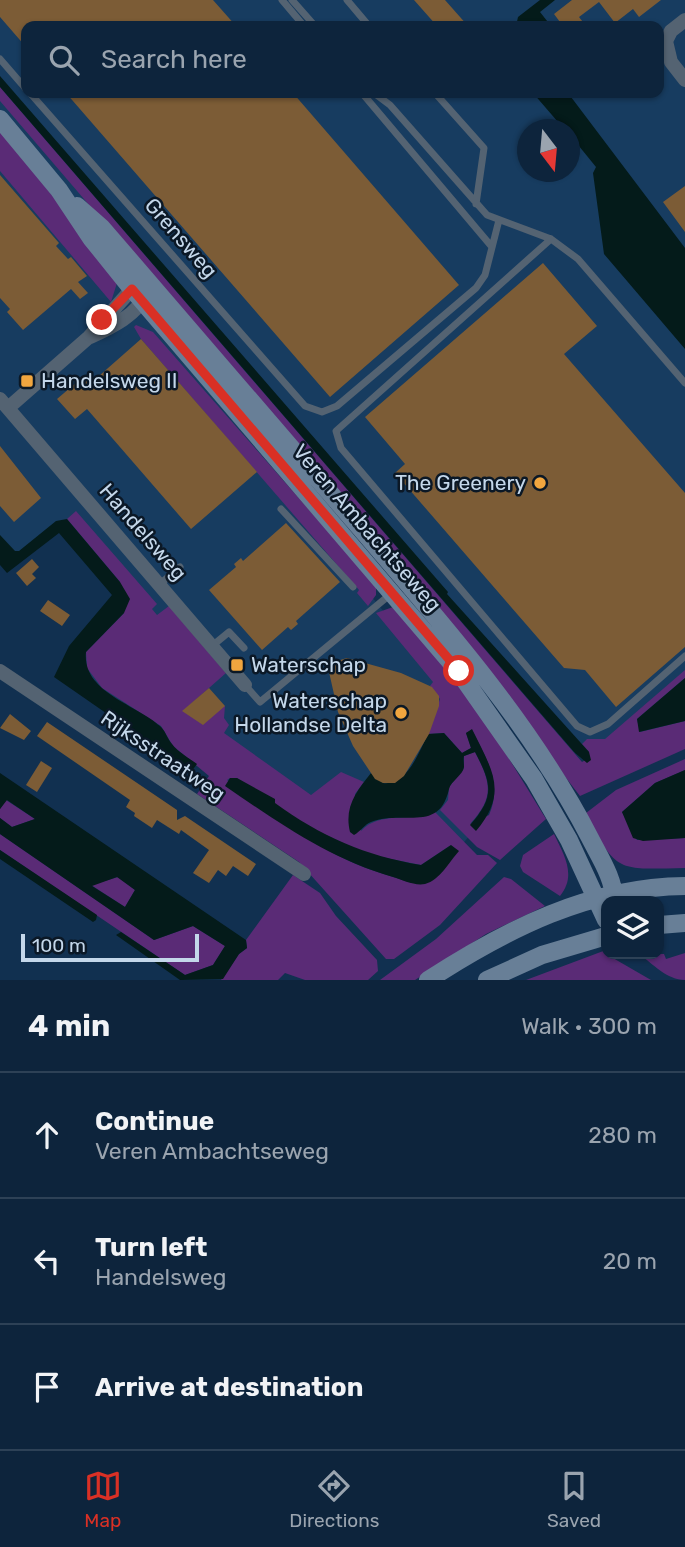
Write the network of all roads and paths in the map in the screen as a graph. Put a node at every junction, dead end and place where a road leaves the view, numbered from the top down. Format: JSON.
{"nodes":[{"id":1,"x":282,"y":0,"type":"edge"},
{"id":2,"x":292,"y":0,"type":"edge"},
{"id":3,"x":347,"y":0,"type":"edge"},
{"id":4,"x":685,"y":20,"type":"edge"},
{"id":5,"x":300,"y":21,"type":"edge"},
{"id":6,"x":310,"y":21,"type":"edge"},
{"id":7,"x":365,"y":21,"type":"edge"},
{"id":8,"x":0,"y":59,"type":"edge"},
{"id":9,"x":685,"y":80,"type":"edge"},
{"id":10,"x":21,"y":83,"type":"edge"},
{"id":11,"x":34,"y":98,"type":"edge"},
{"id":12,"x":366,"y":98,"type":"edge"},
{"id":13,"x":381,"y":98,"type":"edge"},
{"id":14,"x":388,"y":98,"type":"edge"},
{"id":15,"x":439,"y":98,"type":"edge"},
{"id":16,"x":390,"y":105,"type":"junction"},
{"id":17,"x":0,"y":119,"type":"edge"},
{"id":18,"x":476,"y":204,"type":"junction"},
{"id":19,"x":499,"y":220,"type":"junction"},
{"id":20,"x":551,"y":239,"type":"junction"},
{"id":21,"x":492,"y":247,"type":"junction"},
{"id":22,"x":141,"y":291,"type":"junction"},
{"id":23,"x":685,"y":383,"type":"edge"},
{"id":24,"x":4,"y":403,"type":"edge"},
{"id":25,"x":281,"y":509,"type":"dead end"},
{"id":26,"x":180,"y":567,"type":"dead end"},
{"id":27,"x":160,"y":584,"type":"junction"},
{"id":28,"x":353,"y":587,"type":"dead end"},
{"id":29,"x":400,"y":587,"type":"junction"},
{"id":30,"x":212,"y":646,"type":"junction"},
{"id":31,"x":244,"y":648,"type":"dead end"},
{"id":32,"x":685,"y":656,"type":"edge"},
{"id":33,"x":0,"y":671,"type":"edge"},
{"id":34,"x":245,"y":685,"type":"joint"},
{"id":35,"x":304,"y":874,"type":"dead end"},
{"id":36,"x":685,"y":886,"type":"edge"},
{"id":37,"x":614,"y":896,"type":"edge"},
{"id":38,"x":620,"y":896,"type":"edge"},
{"id":39,"x":595,"y":898,"type":"junction"},
{"id":40,"x":601,"y":898,"type":"edge"},
{"id":41,"x":601,"y":910,"type":"edge"},
{"id":42,"x":685,"y":923,"type":"edge"},
{"id":43,"x":664,"y":925,"type":"edge"},
{"id":44,"x":601,"y":938,"type":"edge"},
{"id":45,"x":428,"y":980,"type":"edge"},
{"id":46,"x":487,"y":980,"type":"edge"}],
"edges":[{"from":1,"to":5,"type":"lane"},
{"from":2,"to":6,"type":"lane"},
{"from":3,"to":7,"type":"lane"},
{"from":4,"to":9,"type":"street"},
{"from":8,"to":10,"type":"lane"},
{"from":11,"to":21,"type":"lane","name":"Grensweg"},
{"from":12,"to":21,"type":"lane"},
{"from":13,"to":16,"type":"lane"},
{"from":14,"to":16,"type":"lane"},
{"from":15,"to":18,"type":"lane"},
{"from":16,"to":18,"type":"lane"},
{"from":17,"to":22,"type":"main road","name":"Veren Ambachtseweg"},
{"from":18,"to":19,"type":"lane"},
{"from":19,"to":20,"type":"lane"},
{"from":19,"to":21,"type":"lane"},
{"from":20,"to":23,"type":"lane"},
{"from":20,"to":32,"type":"lane"},
{"from":22,"to":24,"type":"street","name":"Handelsweg"},
{"from":22,"to":29,"type":"main road","name":"Veren Ambachtseweg"},
{"from":24,"to":27,"type":"street","name":"Handelsweg"},
{"from":25,"to":28,"type":"lane"},
{"from":26,"to":27,"type":"lane"},
{"from":27,"to":30,"type":"street","name":"Handelsweg"},
{"from":29,"to":34,"type":"lane"},
{"from":29,"to":37,"type":"main road","name":"Veren Ambachtseweg"},
{"from":29,"to":39,"type":"main road","name":"Veren Ambachtseweg"},
{"from":30,"to":31,"type":"lane"},
{"from":30,"to":34,"type":"street","name":"Handelsweg"},
{"from":33,"to":35,"type":"street","name":"Rijksstraatweg"},
{"from":36,"to":38,"type":"main road"},
{"from":39,"to":40,"type":"main road"},
{"from":39,"to":41,"type":"main road","name":"Veren Ambachtseweg"},
{"from":39,"to":45,"type":"main road"},
{"from":42,"to":43,"type":"main road"},
{"from":44,"to":46,"type":"main road"}]}
